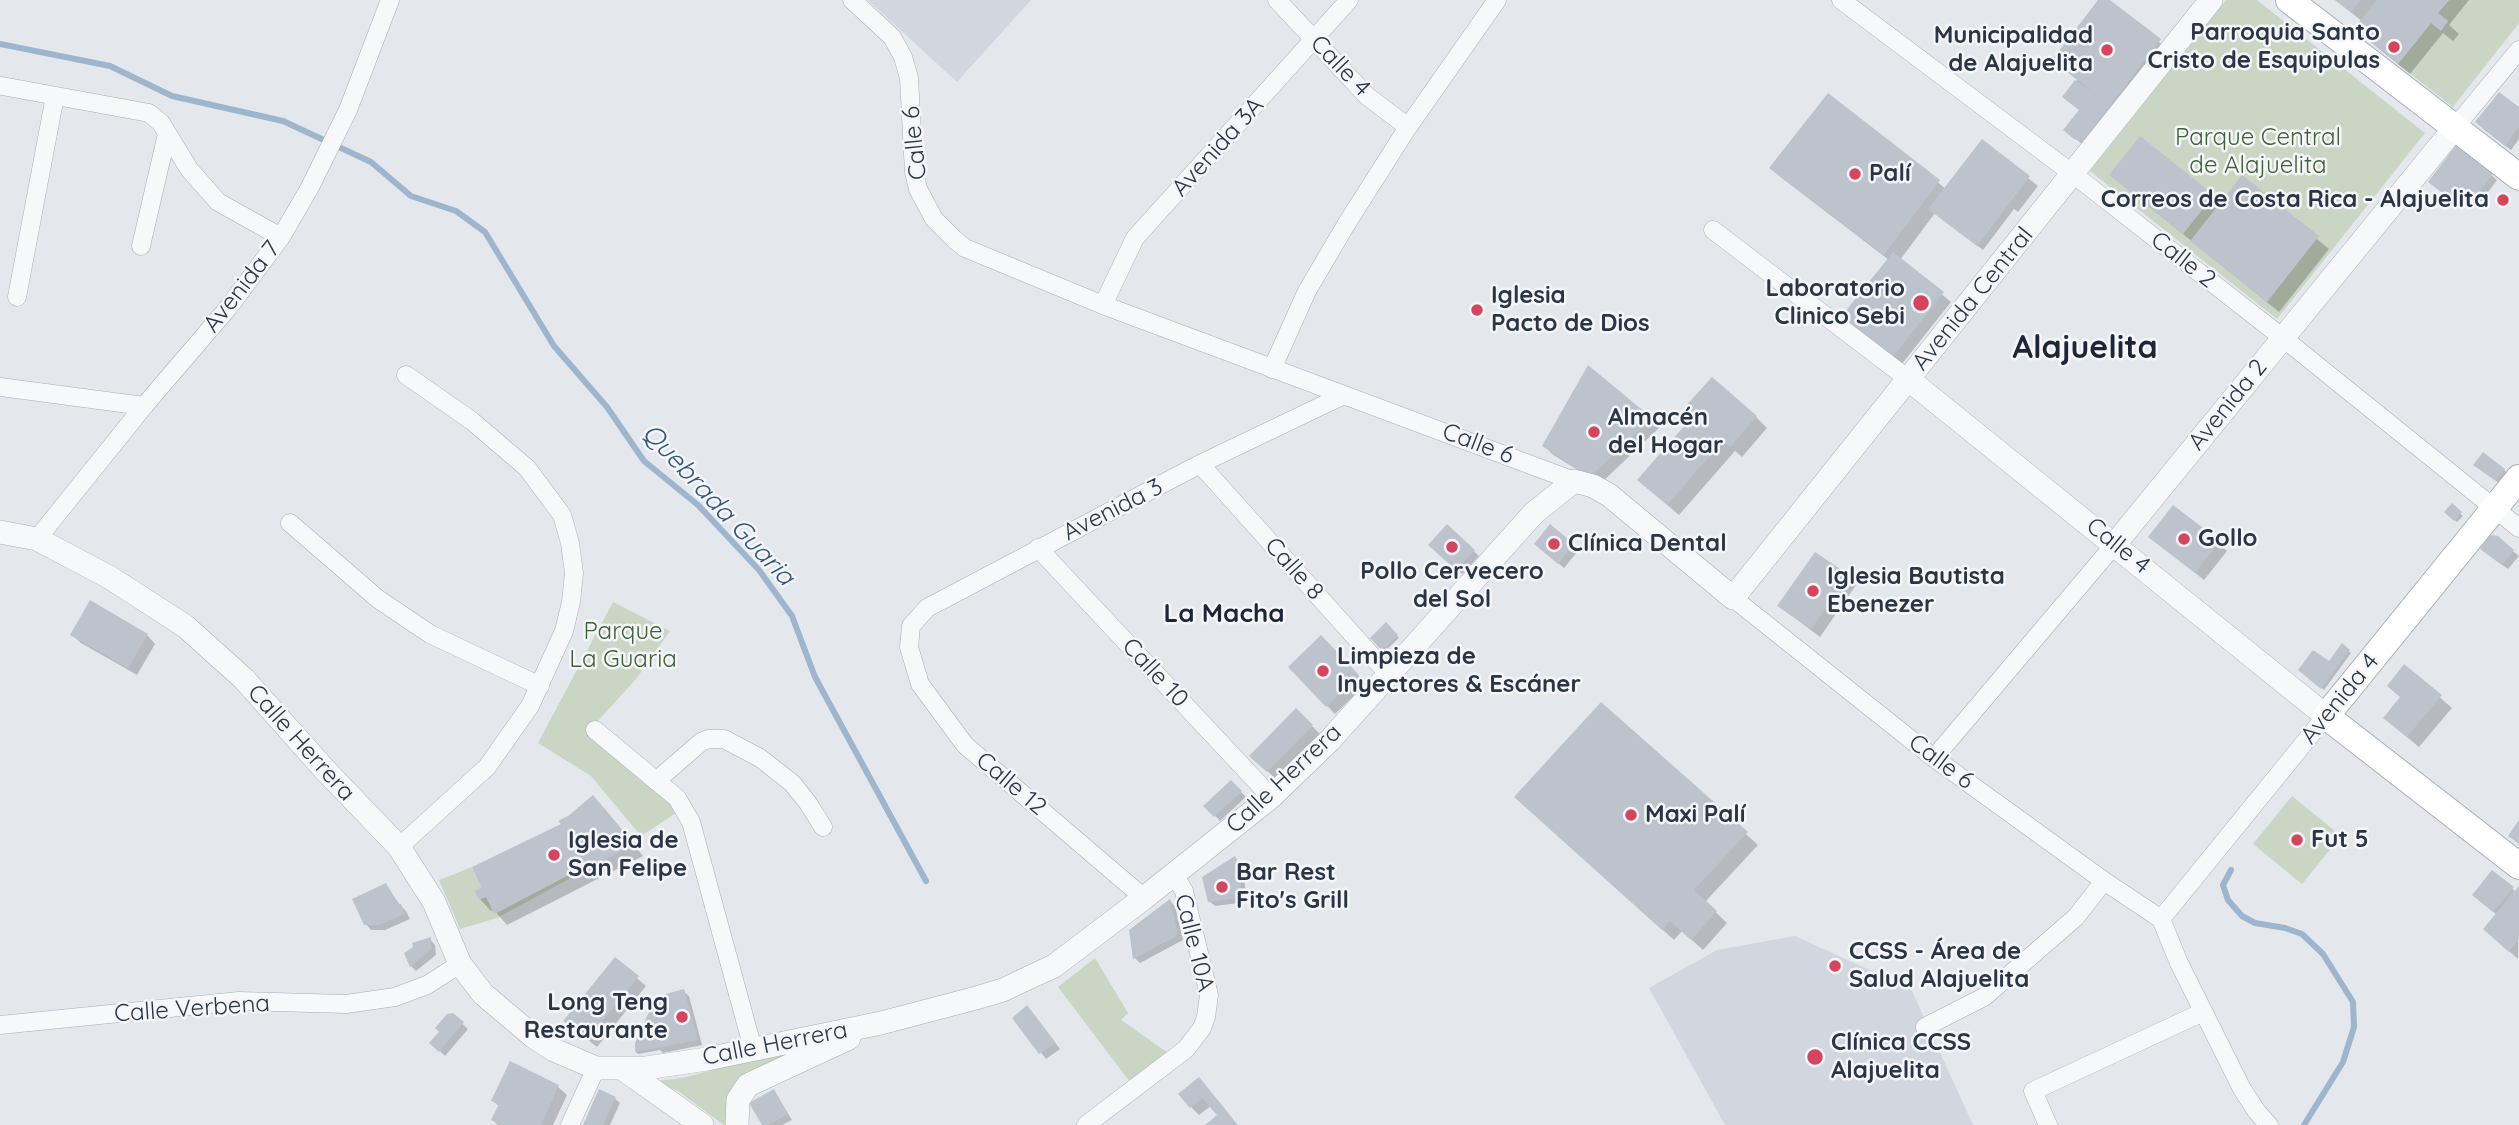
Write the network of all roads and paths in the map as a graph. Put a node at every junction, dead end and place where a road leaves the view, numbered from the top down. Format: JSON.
{"nodes":[{"id":1,"x":390,"y":0,"type":"edge"},
{"id":2,"x":852,"y":0,"type":"edge"},
{"id":3,"x":1277,"y":0,"type":"edge"},
{"id":4,"x":1349,"y":0,"type":"edge"},
{"id":5,"x":1497,"y":0,"type":"edge"},
{"id":6,"x":2211,"y":0,"type":"edge"},
{"id":7,"x":2289,"y":0,"type":"edge"},
{"id":8,"x":1848,"y":2,"type":"edge"},
{"id":9,"x":1315,"y":40,"type":"junction"},
{"id":10,"x":2519,"y":50,"type":"edge"},
{"id":11,"x":2,"y":86,"type":"edge"},
{"id":12,"x":55,"y":96,"type":"junction"},
{"id":13,"x":2456,"y":126,"type":"junction"},
{"id":14,"x":1408,"y":127,"type":"junction"},
{"id":15,"x":167,"y":134,"type":"junction"},
{"id":16,"x":2073,"y":174,"type":"junction"},
{"id":17,"x":2519,"y":177,"type":"edge"},
{"id":18,"x":1713,"y":230,"type":"dead end"},
{"id":19,"x":281,"y":237,"type":"junction"},
{"id":20,"x":141,"y":246,"type":"dead end"},
{"id":21,"x":17,"y":297,"type":"dead end"},
{"id":22,"x":1103,"y":305,"type":"junction"},
{"id":23,"x":2283,"y":338,"type":"junction"},
{"id":24,"x":1272,"y":369,"type":"junction"},
{"id":25,"x":406,"y":375,"type":"dead end"},
{"id":26,"x":1908,"y":379,"type":"junction"},
{"id":27,"x":0,"y":387,"type":"edge"},
{"id":28,"x":1342,"y":396,"type":"junction"},
{"id":29,"x":144,"y":406,"type":"junction"},
{"id":30,"x":1200,"y":464,"type":"junction"},
{"id":31,"x":2519,"y":478,"type":"edge"},
{"id":32,"x":1574,"y":481,"type":"junction"},
{"id":33,"x":2495,"y":509,"type":"junction"},
{"id":34,"x":290,"y":523,"type":"dead end"},
{"id":35,"x":2519,"y":528,"type":"edge"},
{"id":36,"x":0,"y":532,"type":"edge"},
{"id":37,"x":37,"y":539,"type":"junction"},
{"id":38,"x":2115,"y":544,"type":"junction"},
{"id":39,"x":1038,"y":548,"type":"junction"},
{"id":40,"x":1733,"y":598,"type":"junction"},
{"id":41,"x":909,"y":647,"type":"joint"},
{"id":42,"x":1388,"y":674,"type":"junction"},
{"id":43,"x":540,"y":686,"type":"junction"},
{"id":44,"x":2326,"y":716,"type":"junction"},
{"id":45,"x":595,"y":730,"type":"dead end"},
{"id":46,"x":1934,"y":758,"type":"junction"},
{"id":47,"x":656,"y":781,"type":"junction"},
{"id":48,"x":1271,"y":797,"type":"junction"},
{"id":49,"x":823,"y":827,"type":"dead end"},
{"id":50,"x":399,"y":847,"type":"junction"},
{"id":51,"x":2519,"y":866,"type":"edge"},
{"id":52,"x":1174,"y":875,"type":"junction"},
{"id":53,"x":2104,"y":881,"type":"junction"},
{"id":54,"x":1144,"y":898,"type":"junction"},
{"id":55,"x":2161,"y":919,"type":"junction"},
{"id":56,"x":460,"y":964,"type":"junction"},
{"id":57,"x":2203,"y":1012,"type":"junction"},
{"id":58,"x":881,"y":1023,"type":"junction"},
{"id":59,"x":0,"y":1025,"type":"edge"},
{"id":60,"x":1926,"y":1027,"type":"dead end"},
{"id":61,"x":752,"y":1049,"type":"junction"},
{"id":62,"x":596,"y":1068,"type":"junction"},
{"id":63,"x":623,"y":1069,"type":"junction"},
{"id":64,"x":570,"y":1125,"type":"edge"},
{"id":65,"x":702,"y":1125,"type":"edge"},
{"id":66,"x":737,"y":1125,"type":"edge"},
{"id":67,"x":1086,"y":1125,"type":"edge"},
{"id":68,"x":2048,"y":1125,"type":"edge"},
{"id":69,"x":2269,"y":1125,"type":"edge"}],
"edges":[{"from":1,"to":19,"type":"street","name":"Avenida 7"},
{"from":2,"to":22,"type":"street","name":"Calle 6"},
{"from":3,"to":9,"type":"street","name":"Calle 4"},
{"from":4,"to":9,"type":"street","name":"Avenida 3A"},
{"from":5,"to":14,"type":"street"},
{"from":6,"to":16,"type":"street","name":"Avenida Central"},
{"from":7,"to":13,"type":"main road"},
{"from":8,"to":16,"type":"street","name":"Calle 2"},
{"from":9,"to":14,"type":"street","name":"Calle 4"},
{"from":9,"to":22,"type":"street","name":"Avenida 3A"},
{"from":10,"to":13,"type":"street","name":"Avenida 2"},
{"from":11,"to":12,"type":"street"},
{"from":12,"to":15,"type":"street"},
{"from":12,"to":21,"type":"street"},
{"from":13,"to":17,"type":"main road"},
{"from":13,"to":23,"type":"street","name":"Avenida 2"},
{"from":14,"to":24,"type":"street"},
{"from":15,"to":19,"type":"street"},
{"from":15,"to":20,"type":"street"},
{"from":16,"to":23,"type":"street","name":"Calle 2"},
{"from":16,"to":26,"type":"street","name":"Avenida Central"},
{"from":18,"to":26,"type":"street","name":"Calle 4"},
{"from":19,"to":29,"type":"street","name":"Avenida 7"},
{"from":22,"to":24,"type":"street","name":"Calle 6"},
{"from":23,"to":33,"type":"street","name":"Calle 2"},
{"from":23,"to":38,"type":"street","name":"Avenida 2"},
{"from":24,"to":28,"type":"street","name":"Calle 6"},
{"from":25,"to":43,"type":"street"},
{"from":26,"to":38,"type":"street","name":"Calle 4"},
{"from":26,"to":40,"type":"street","name":"Avenida Central"},
{"from":27,"to":29,"type":"street"},
{"from":28,"to":30,"type":"street","name":"Avenida 3"},
{"from":28,"to":32,"type":"street","name":"Calle 6"},
{"from":29,"to":37,"type":"street","name":"Avenida 7"},
{"from":30,"to":39,"type":"street","name":"Avenida 3"},
{"from":30,"to":42,"type":"street","name":"Calle 8"},
{"from":31,"to":33,"type":"main road","name":"Avenida 4"},
{"from":32,"to":40,"type":"street","name":"Calle 6"},
{"from":32,"to":42,"type":"street","name":"Calle Herrera"},
{"from":33,"to":35,"type":"street","name":"Calle 2"},
{"from":33,"to":44,"type":"main road","name":"Avenida 4"},
{"from":34,"to":43,"type":"street"},
{"from":36,"to":37,"type":"street","name":"Calle Herrera"},
{"from":37,"to":50,"type":"street","name":"Calle Herrera"},
{"from":38,"to":44,"type":"street","name":"Calle 4"},
{"from":38,"to":46,"type":"street","name":"Avenida 2"},
{"from":39,"to":41,"type":"street","name":"Avenida 3"},
{"from":39,"to":48,"type":"street","name":"Calle 10"},
{"from":40,"to":46,"type":"street","name":"Calle 6"},
{"from":41,"to":54,"type":"street","name":"Calle 12"},
{"from":42,"to":48,"type":"street","name":"Calle Herrera"},
{"from":43,"to":50,"type":"street"},
{"from":44,"to":51,"type":"main road","name":"Calle 4"},
{"from":44,"to":55,"type":"street","name":"Avenida 4"},
{"from":45,"to":47,"type":"street"},
{"from":46,"to":53,"type":"street","name":"Calle 6"},
{"from":47,"to":49,"type":"street"},
{"from":47,"to":61,"type":"street"},
{"from":48,"to":52,"type":"street","name":"Calle Herrera"},
{"from":50,"to":56,"type":"street","name":"Calle Herrera"},
{"from":52,"to":54,"type":"street","name":"Calle Herrera"},
{"from":52,"to":67,"type":"street","name":"Calle 10A"},
{"from":53,"to":55,"type":"street","name":"Calle 6"},
{"from":53,"to":60,"type":"street"},
{"from":54,"to":58,"type":"street","name":"Calle Herrera"},
{"from":55,"to":57,"type":"street"},
{"from":56,"to":59,"type":"street","name":"Calle Verbena"},
{"from":56,"to":62,"type":"street","name":"Calle Herrera"},
{"from":57,"to":68,"type":"street"},
{"from":57,"to":69,"type":"street"},
{"from":58,"to":61,"type":"street","name":"Calle Herrera"},
{"from":58,"to":66,"type":"street"},
{"from":61,"to":63,"type":"street","name":"Calle Herrera"},
{"from":62,"to":63,"type":"street","name":"Calle Herrera"},
{"from":62,"to":64,"type":"street"},
{"from":63,"to":65,"type":"street"}]}
